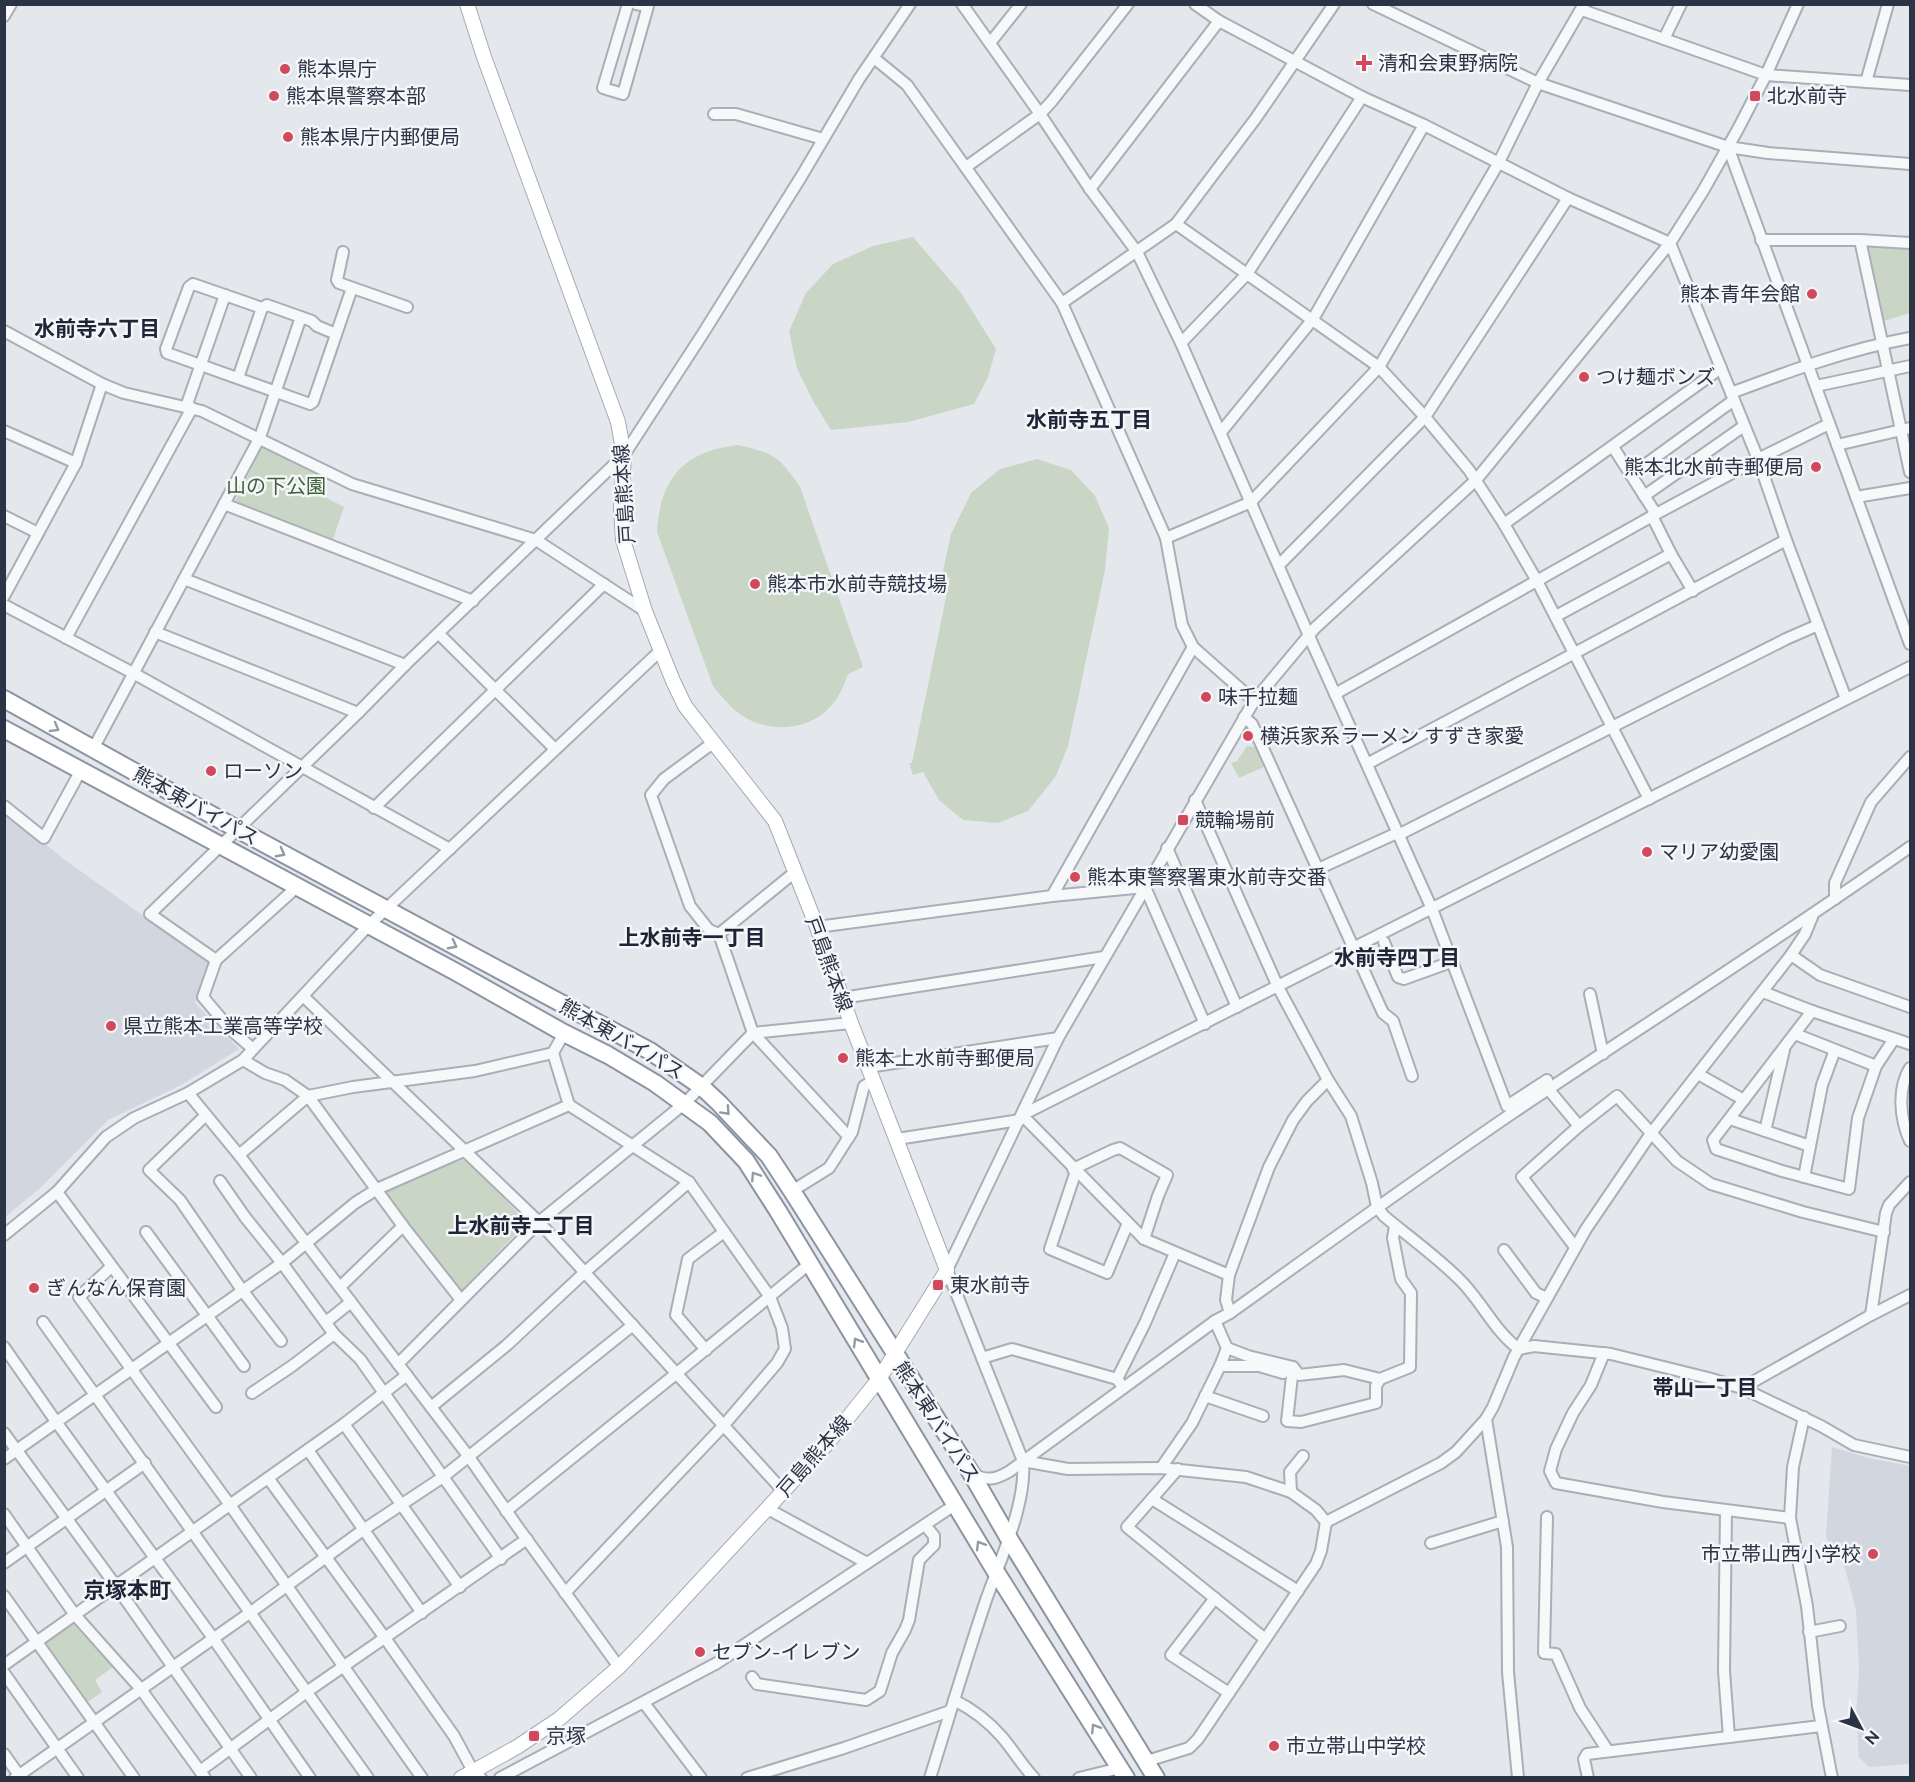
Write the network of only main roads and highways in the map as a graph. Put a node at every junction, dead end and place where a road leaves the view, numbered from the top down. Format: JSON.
{"nodes":[{"id":1,"x":467,"y":4,"type":"edge"},
{"id":2,"x":4,"y":699,"type":"edge"},
{"id":3,"x":4,"y":729,"type":"edge"},
{"id":4,"x":895,"y":1355,"type":"junction"},
{"id":5,"x":879,"y":1379,"type":"junction"},
{"id":6,"x":1123,"y":1773,"type":"edge"},
{"id":7,"x":472,"y":1775,"type":"edge"},
{"id":8,"x":1156,"y":1778,"type":"edge"}],
"edges":[{"from":1,"to":4,"type":"main road","name":"戸島熊本線"},
{"from":2,"to":4,"type":"highway","name":"熊本東バイパス","one_way":true},
{"from":5,"to":3,"type":"highway","name":"熊本東バイパス","one_way":true},
{"from":4,"to":5,"type":"main road","name":"戸島熊本線"},
{"from":4,"to":8,"type":"highway","name":"熊本東バイパス"},
{"from":6,"to":5,"type":"highway","name":"熊本東バイパス","one_way":true},
{"from":5,"to":7,"type":"main road","name":"戸島熊本線"}]}
